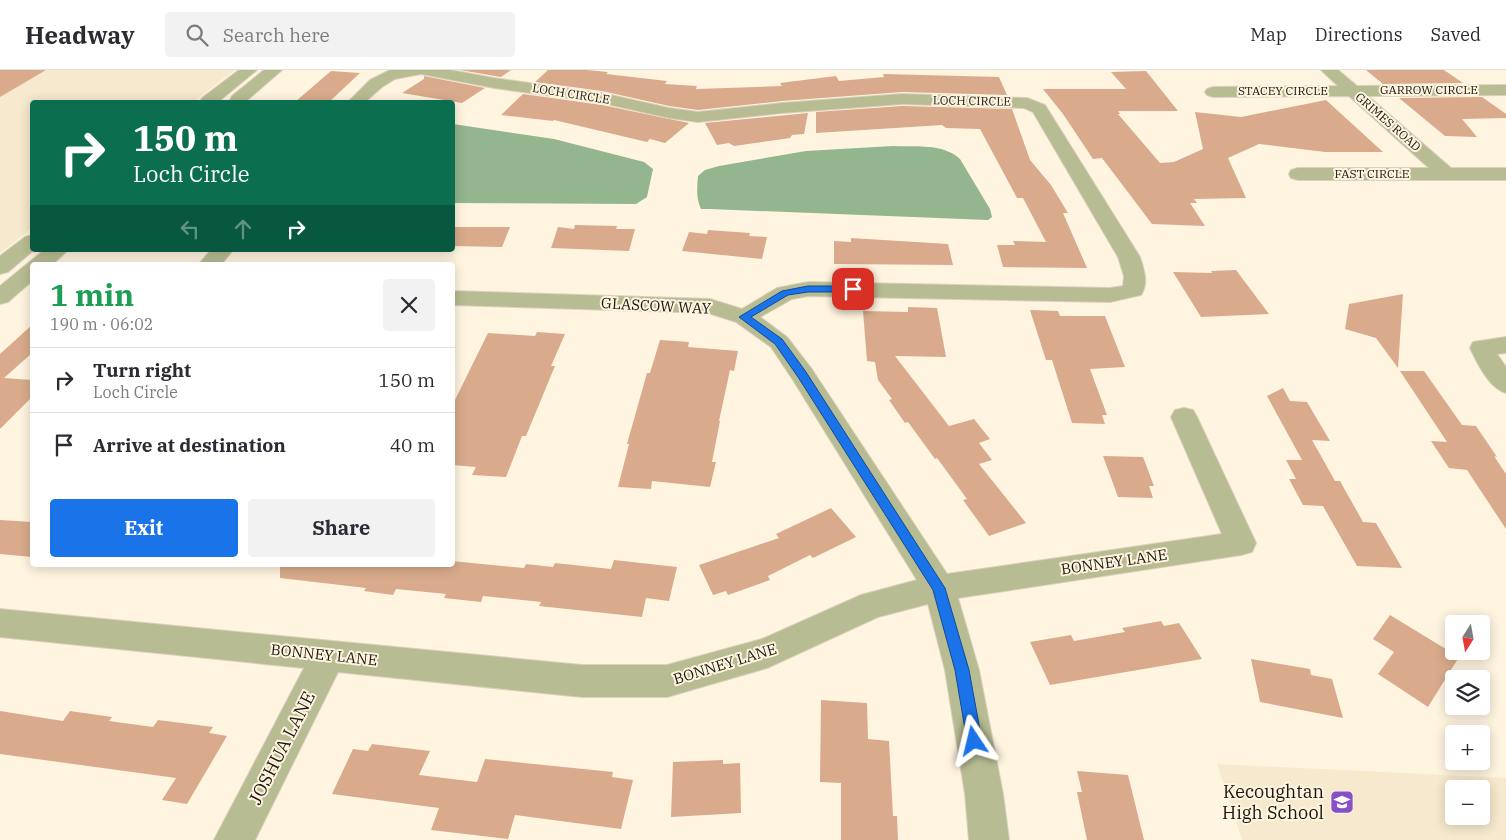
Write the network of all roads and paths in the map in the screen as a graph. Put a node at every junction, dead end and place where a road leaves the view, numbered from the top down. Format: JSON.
{"nodes":[{"id":1,"x":249,"y":70,"type":"edge"},
{"id":2,"x":274,"y":70,"type":"edge"},
{"id":3,"x":416,"y":70,"type":"edge"},
{"id":4,"x":425,"y":70,"type":"edge"},
{"id":5,"x":1329,"y":70,"type":"edge"},
{"id":6,"x":1506,"y":90,"type":"edge"},
{"id":7,"x":1352,"y":91,"type":"junction"},
{"id":8,"x":1213,"y":92,"type":"dead end"},
{"id":9,"x":211,"y":100,"type":"edge"},
{"id":10,"x":237,"y":100,"type":"edge"},
{"id":11,"x":358,"y":100,"type":"edge"},
{"id":12,"x":1298,"y":174,"type":"dead end"},
{"id":13,"x":1446,"y":174,"type":"junction"},
{"id":14,"x":1506,"y":174,"type":"edge"},
{"id":15,"x":30,"y":243,"type":"edge"},
{"id":16,"x":55,"y":252,"type":"edge"},
{"id":17,"x":220,"y":252,"type":"edge"},
{"id":18,"x":43,"y":262,"type":"edge"},
{"id":19,"x":212,"y":262,"type":"edge"},
{"id":20,"x":0,"y":268,"type":"edge"},
{"id":21,"x":30,"y":270,"type":"edge"},
{"id":22,"x":30,"y":272,"type":"edge"},
{"id":23,"x":0,"y":297,"type":"edge"},
{"id":24,"x":455,"y":298,"type":"edge"},
{"id":25,"x":744,"y":317,"type":"junction"},
{"id":26,"x":1506,"y":345,"type":"edge"},
{"id":27,"x":1506,"y":384,"type":"edge"},
{"id":28,"x":1184,"y":418,"type":"dead end"},
{"id":29,"x":939,"y":588,"type":"junction"},
{"id":30,"x":0,"y":623,"type":"edge"},
{"id":31,"x":329,"y":655,"type":"junction"},
{"id":32,"x":234,"y":840,"type":"edge"},
{"id":33,"x":989,"y":840,"type":"edge"}],
"edges":[{"from":1,"to":9,"type":"street"},
{"from":2,"to":10,"type":"street"},
{"from":3,"to":11,"type":"street"},
{"from":4,"to":25,"type":"street","name":"LOCH CIRCLE"},
{"from":5,"to":7,"type":"street","name":"GRIMES ROAD"},
{"from":6,"to":7,"type":"street","name":"GARROW CIRCLE"},
{"from":7,"to":8,"type":"street","name":"STACEY CIRCLE"},
{"from":7,"to":13,"type":"street","name":"GRIMES ROAD"},
{"from":12,"to":13,"type":"street","name":"FAST CIRCLE"},
{"from":13,"to":14,"type":"street","name":"FAST CIRCLE"},
{"from":15,"to":20,"type":"street"},
{"from":16,"to":18,"type":"street"},
{"from":17,"to":19,"type":"street"},
{"from":20,"to":21,"type":"street"},
{"from":22,"to":23,"type":"street"},
{"from":24,"to":25,"type":"street","name":"GLASCOW WAY"},
{"from":25,"to":29,"type":"street","name":"GLASCOW WAY"},
{"from":26,"to":27,"type":"street"},
{"from":28,"to":29,"type":"street","name":"BONNEY LANE"},
{"from":29,"to":31,"type":"street","name":"BONNEY LANE"},
{"from":29,"to":33,"type":"street","name":"GLASCOW WAY"},
{"from":30,"to":31,"type":"street","name":"BONNEY LANE"},
{"from":31,"to":32,"type":"street","name":"JOSHUA LANE"}]}
